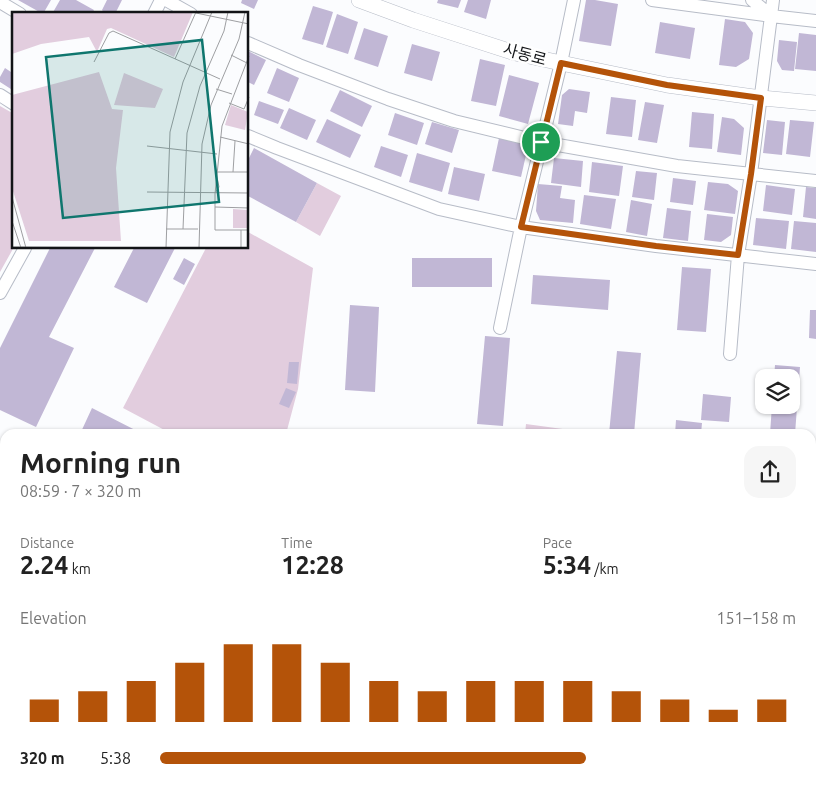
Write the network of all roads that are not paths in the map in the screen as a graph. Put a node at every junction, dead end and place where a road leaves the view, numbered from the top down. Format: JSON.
{"nodes":[{"id":1,"x":161,"y":0,"type":"edge"},
{"id":2,"x":166,"y":0,"type":"edge"},
{"id":3,"x":359,"y":0,"type":"edge"},
{"id":4,"x":574,"y":0,"type":"edge"},
{"id":5,"x":752,"y":0,"type":"edge"},
{"id":6,"x":773,"y":0,"type":"edge"},
{"id":7,"x":661,"y":1,"type":"edge"},
{"id":8,"x":0,"y":2,"type":"edge"},
{"id":9,"x":17,"y":12,"type":"edge"},
{"id":10,"x":155,"y":12,"type":"edge"},
{"id":11,"x":187,"y":12,"type":"edge"},
{"id":12,"x":771,"y":16,"type":"junction"},
{"id":13,"x":816,"y":21,"type":"edge"},
{"id":14,"x":249,"y":43,"type":"edge"},
{"id":15,"x":561,"y":63,"type":"junction"},
{"id":16,"x":0,"y":95,"type":"edge"},
{"id":17,"x":761,"y":98,"type":"junction"},
{"id":18,"x":12,"y":103,"type":"edge"},
{"id":19,"x":816,"y":103,"type":"edge"},
{"id":20,"x":249,"y":136,"type":"edge"},
{"id":21,"x":541,"y":142,"type":"junction"},
{"id":22,"x":751,"y":174,"type":"junction"},
{"id":23,"x":816,"y":181,"type":"edge"},
{"id":24,"x":521,"y":227,"type":"junction"},
{"id":25,"x":24,"y":249,"type":"edge"},
{"id":26,"x":738,"y":255,"type":"junction"},
{"id":27,"x":816,"y":264,"type":"edge"},
{"id":28,"x":0,"y":293,"type":"edge"},
{"id":29,"x":500,"y":328,"type":"dead end"},
{"id":30,"x":730,"y":354,"type":"dead end"}],
"edges":[{"from":1,"to":10,"type":"street"},
{"from":2,"to":11,"type":"street"},
{"from":3,"to":15,"type":"street","name":"사동로"},
{"from":4,"to":15,"type":"street"},
{"from":5,"to":12,"type":"street"},
{"from":6,"to":12,"type":"street"},
{"from":7,"to":12,"type":"street"},
{"from":8,"to":9,"type":"street"},
{"from":12,"to":13,"type":"street"},
{"from":12,"to":17,"type":"street"},
{"from":14,"to":21,"type":"street"},
{"from":15,"to":17,"type":"street","name":"사동로"},
{"from":15,"to":21,"type":"street"},
{"from":16,"to":18,"type":"street"},
{"from":17,"to":19,"type":"street","name":"사동로"},
{"from":17,"to":22,"type":"street"},
{"from":20,"to":24,"type":"street"},
{"from":21,"to":22,"type":"street"},
{"from":21,"to":24,"type":"street"},
{"from":22,"to":23,"type":"street"},
{"from":22,"to":26,"type":"street"},
{"from":24,"to":26,"type":"street"},
{"from":24,"to":29,"type":"street"},
{"from":25,"to":28,"type":"street"},
{"from":26,"to":27,"type":"street"},
{"from":26,"to":30,"type":"street"}]}
